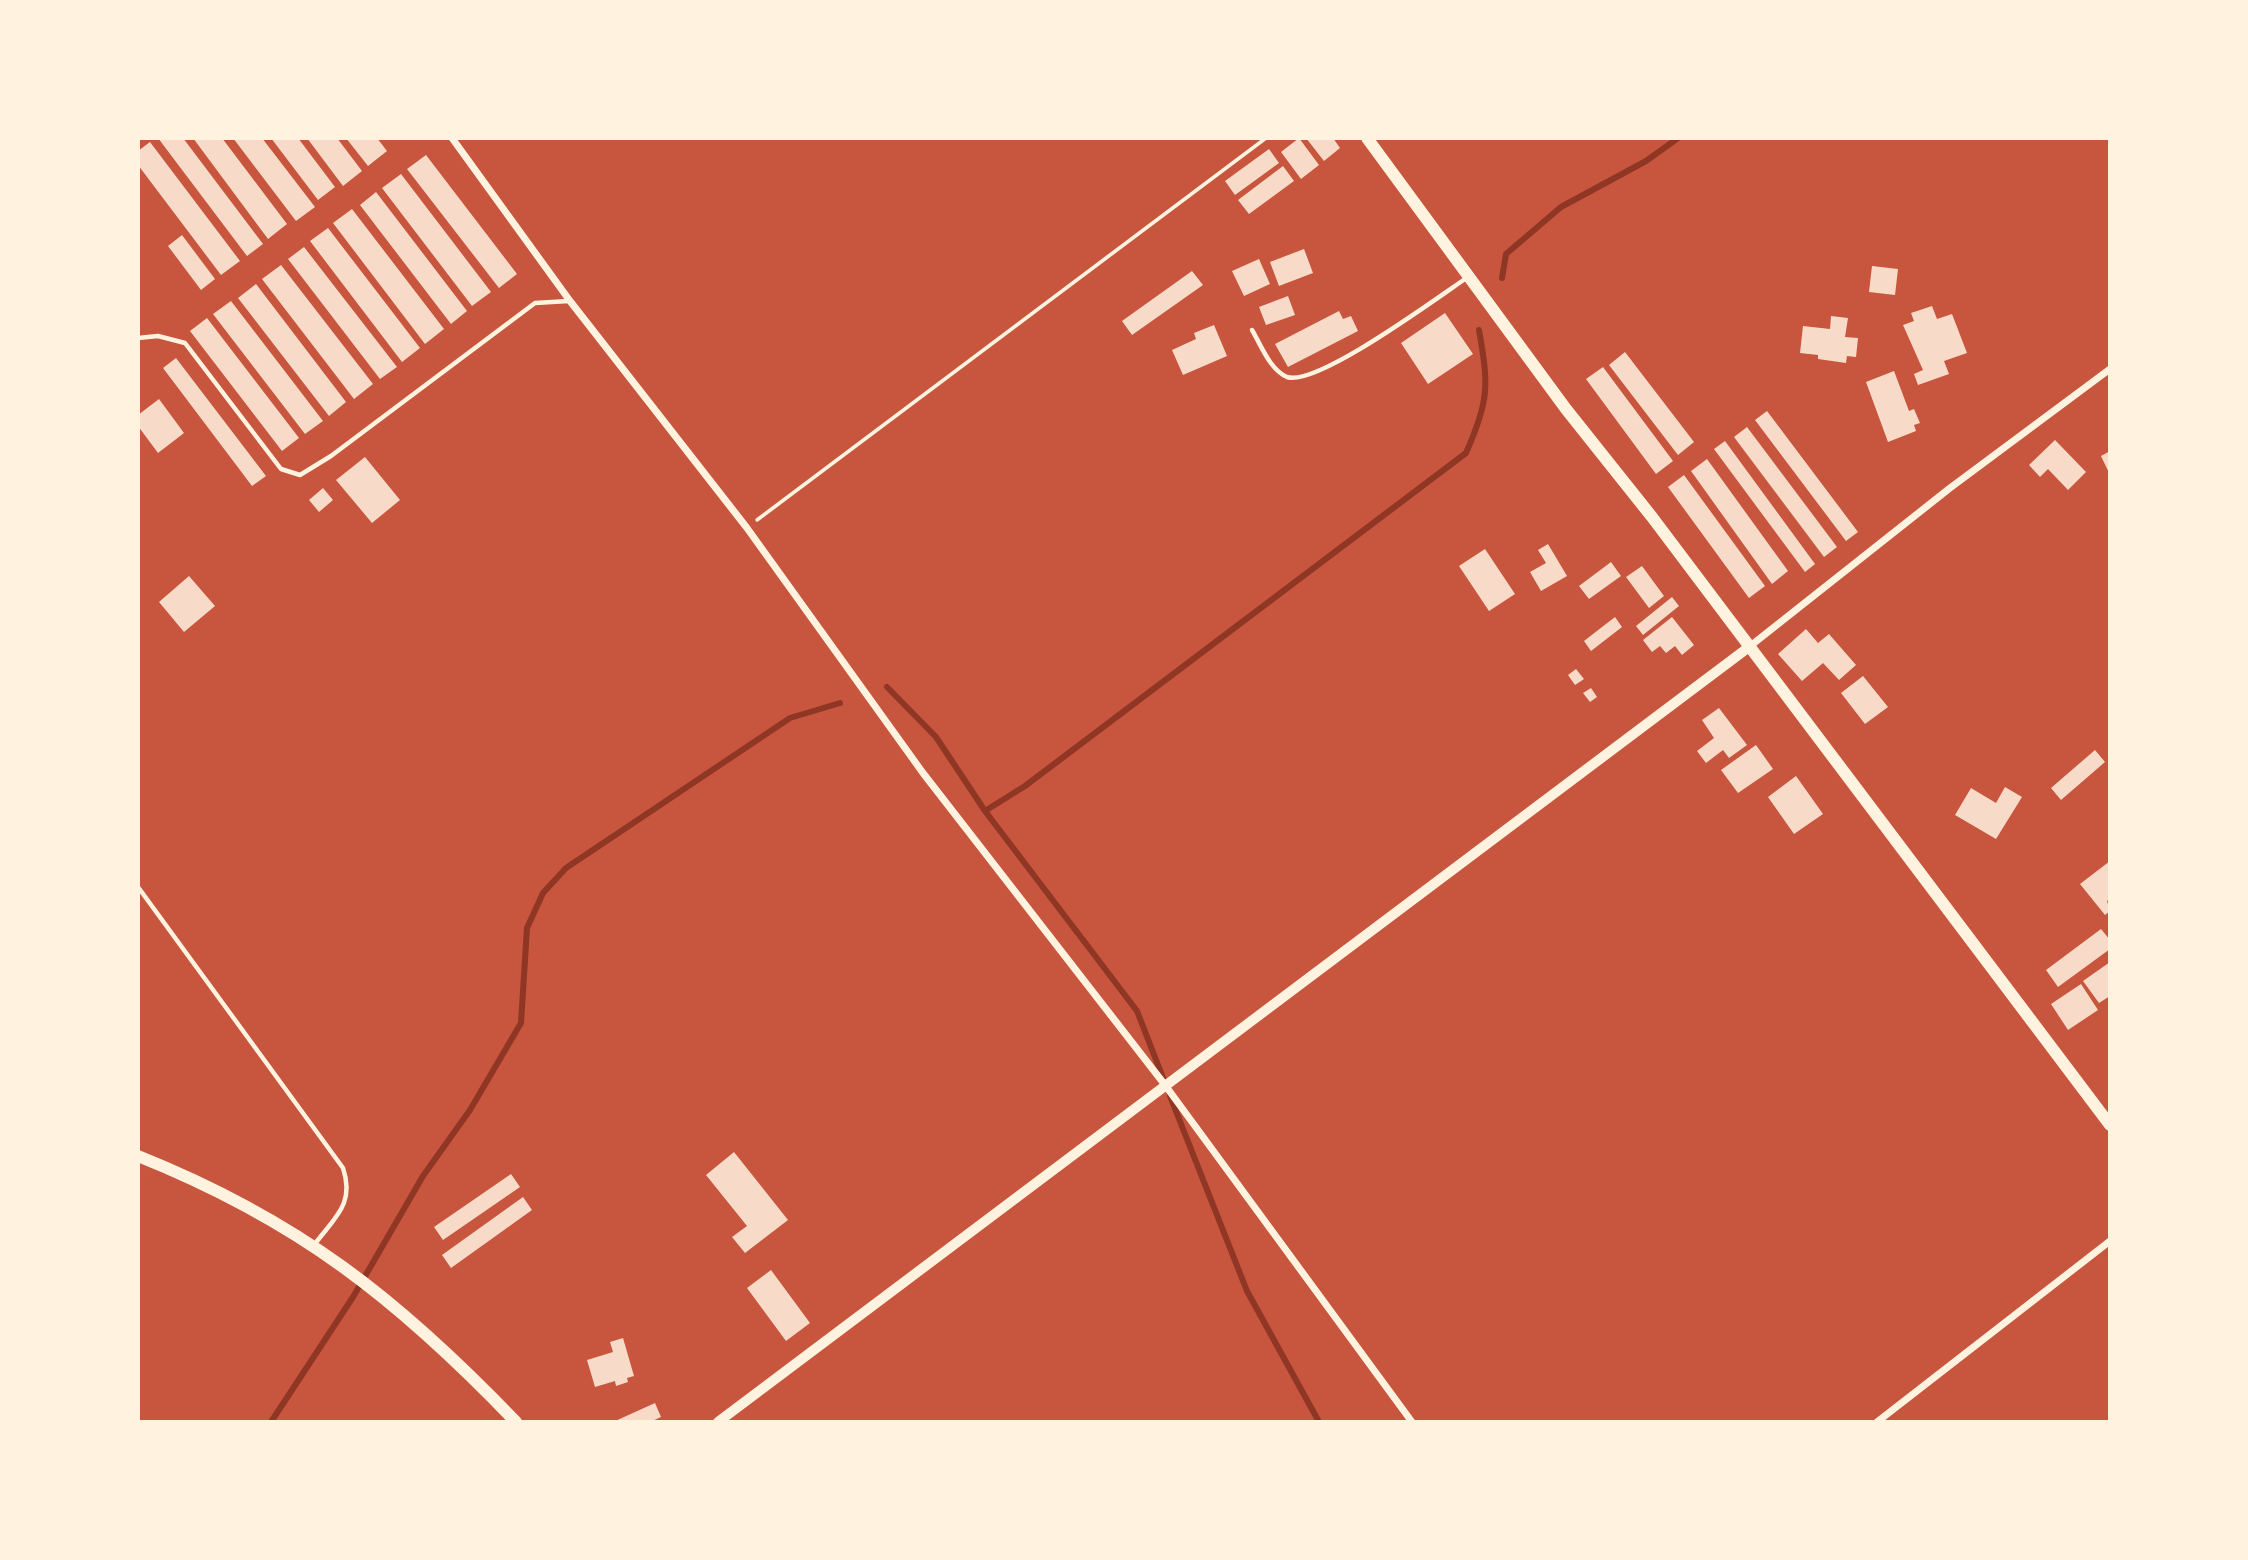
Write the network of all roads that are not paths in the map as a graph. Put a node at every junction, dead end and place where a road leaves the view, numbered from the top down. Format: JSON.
{"nodes":[{"id":1,"x":452,"y":138,"type":"edge"},
{"id":2,"x":1367,"y":138,"type":"edge"},
{"id":3,"x":1468,"y":277,"type":"junction"},
{"id":4,"x":570,"y":301,"type":"junction"},
{"id":5,"x":1252,"y":330,"type":"dead end"},
{"id":6,"x":138,"y":338,"type":"edge"},
{"id":7,"x":2110,"y":369,"type":"edge"},
{"id":8,"x":1749,"y":647,"type":"junction"},
{"id":9,"x":138,"y":887,"type":"edge"},
{"id":10,"x":1165,"y":1085,"type":"junction"},
{"id":11,"x":2110,"y":1125,"type":"edge"},
{"id":12,"x":138,"y":1156,"type":"edge"},
{"id":13,"x":2110,"y":1241,"type":"edge"},
{"id":14,"x":314,"y":1245,"type":"junction"},
{"id":15,"x":516,"y":1422,"type":"edge"},
{"id":16,"x":718,"y":1422,"type":"edge"},
{"id":17,"x":1412,"y":1422,"type":"edge"},
{"id":18,"x":1877,"y":1422,"type":"edge"}],
"edges":[{"from":1,"to":4,"type":"street"},
{"from":2,"to":3,"type":"main road"},
{"from":3,"to":5,"type":"lane"},
{"from":3,"to":8,"type":"main road"},
{"from":4,"to":6,"type":"lane"},
{"from":4,"to":10,"type":"street"},
{"from":7,"to":8,"type":"street"},
{"from":8,"to":10,"type":"street"},
{"from":8,"to":11,"type":"main road"},
{"from":9,"to":14,"type":"lane"},
{"from":10,"to":16,"type":"street"},
{"from":10,"to":17,"type":"street"},
{"from":12,"to":14,"type":"main road"},
{"from":13,"to":18,"type":"street"},
{"from":14,"to":15,"type":"main road"}]}
